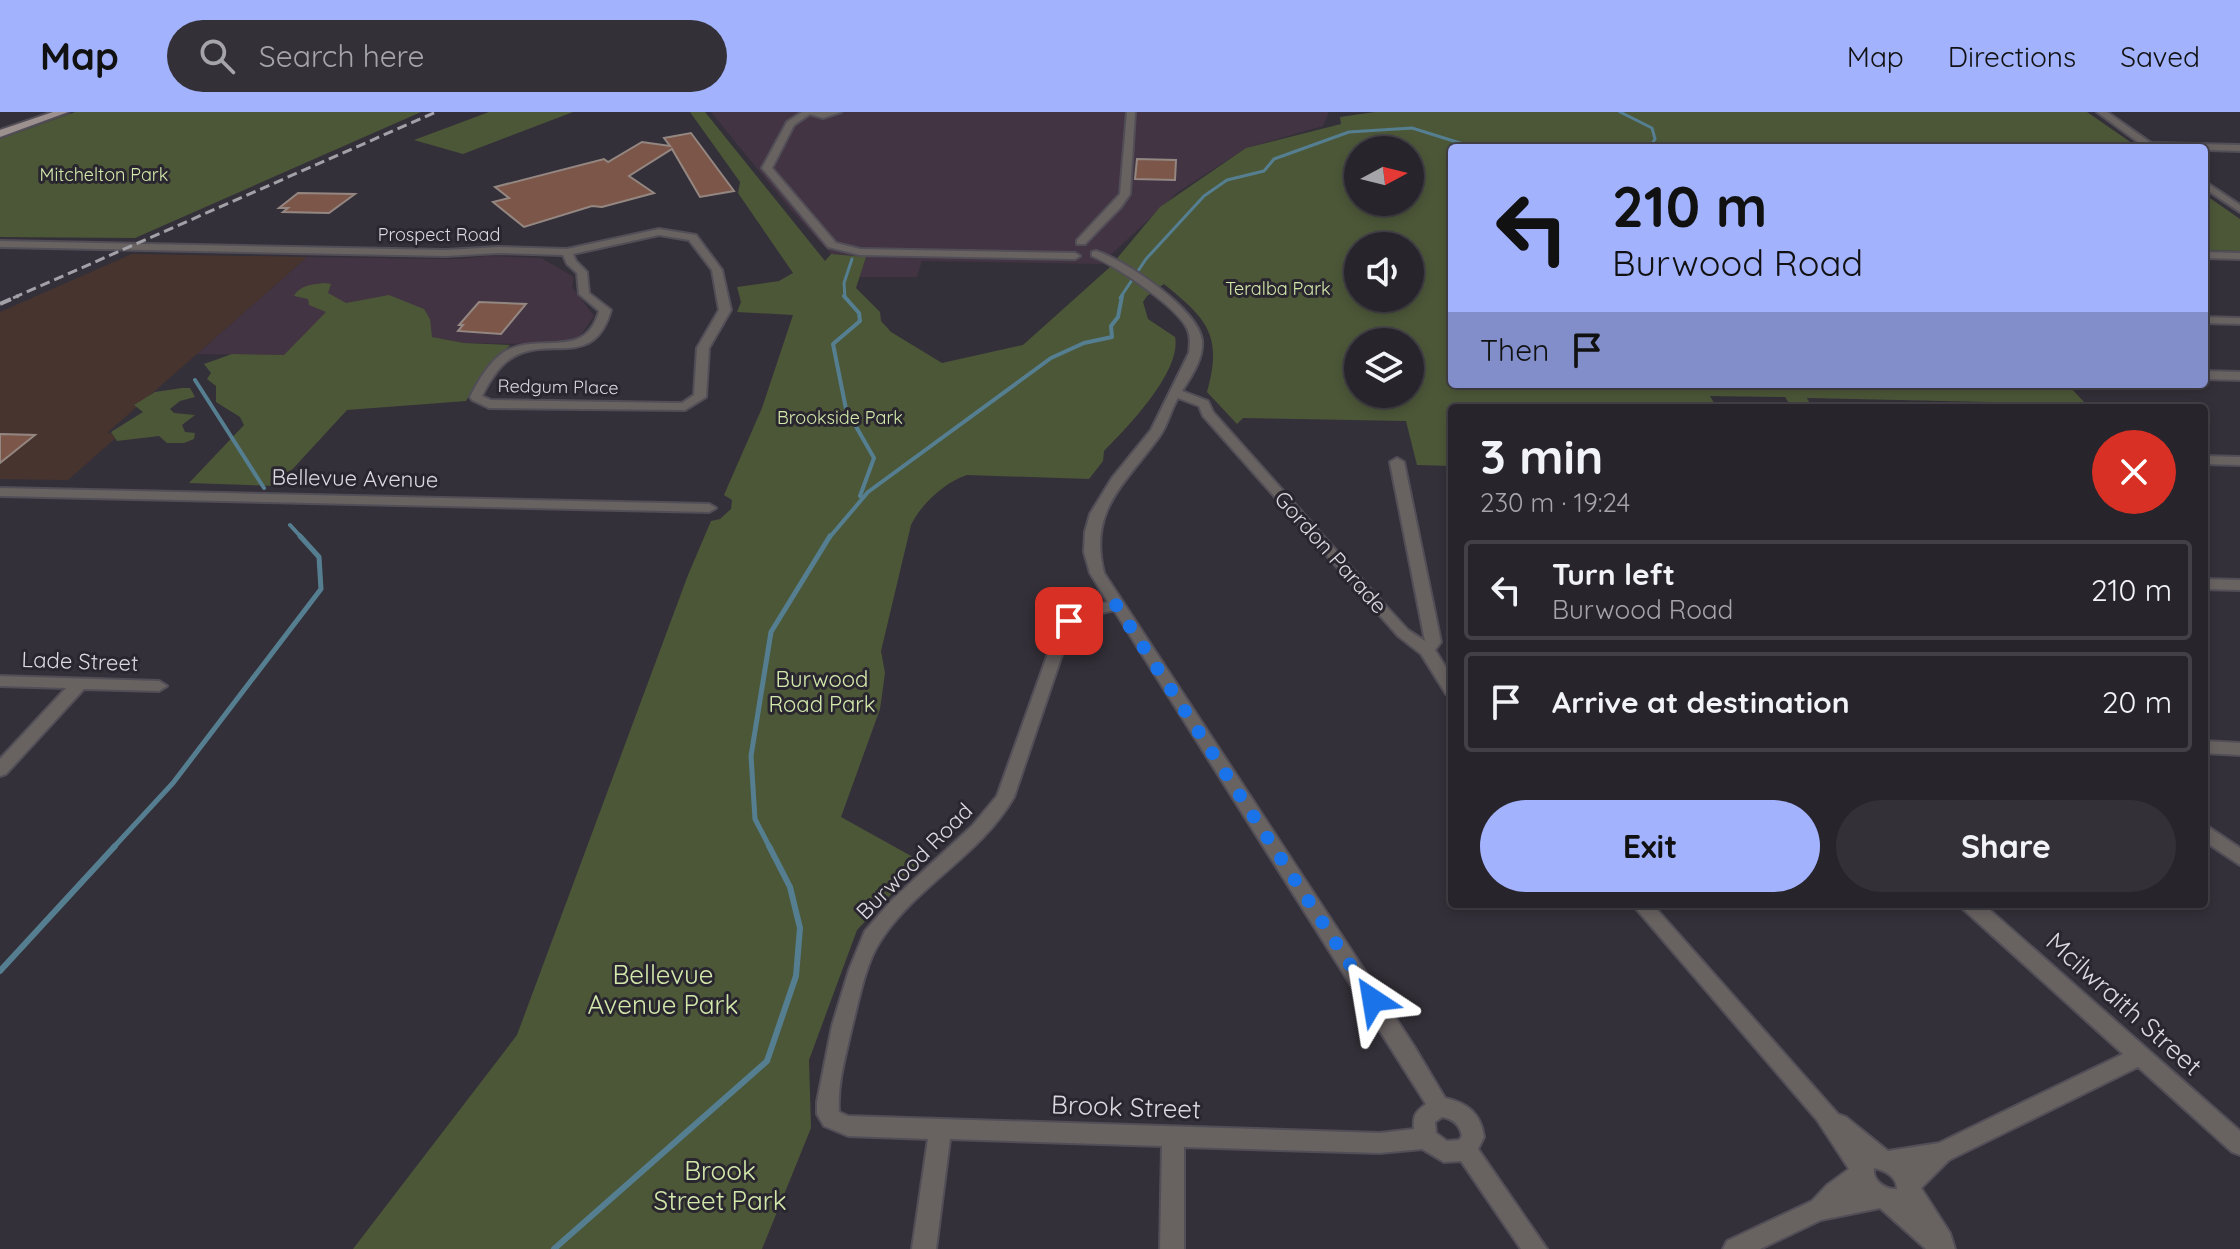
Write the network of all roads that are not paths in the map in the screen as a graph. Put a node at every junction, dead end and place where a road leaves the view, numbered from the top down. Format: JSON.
{"nodes":[{"id":1,"x":48,"y":112,"type":"edge"},
{"id":2,"x":63,"y":112,"type":"edge"},
{"id":3,"x":837,"y":112,"type":"edge"},
{"id":4,"x":1131,"y":112,"type":"edge"},
{"id":5,"x":2101,"y":112,"type":"edge"},
{"id":6,"x":813,"y":113,"type":"edge"},
{"id":7,"x":0,"y":132,"type":"edge"},
{"id":8,"x":2147,"y":144,"type":"edge"},
{"id":9,"x":2208,"y":148,"type":"edge"},
{"id":10,"x":2240,"y":148,"type":"edge"},
{"id":11,"x":2208,"y":187,"type":"edge"},
{"id":12,"x":2240,"y":209,"type":"edge"},
{"id":13,"x":1094,"y":228,"type":"junction"},
{"id":14,"x":1081,"y":242,"type":"junction"},
{"id":15,"x":0,"y":244,"type":"edge"},
{"id":16,"x":1096,"y":249,"type":"junction"},
{"id":17,"x":567,"y":252,"type":"junction"},
{"id":18,"x":1071,"y":252,"type":"junction"},
{"id":19,"x":2208,"y":255,"type":"edge"},
{"id":20,"x":2240,"y":256,"type":"edge"},
{"id":21,"x":2208,"y":320,"type":"edge"},
{"id":22,"x":2222,"y":321,"type":"junction"},
{"id":23,"x":2240,"y":321,"type":"edge"},
{"id":24,"x":2240,"y":336,"type":"edge"},
{"id":25,"x":2208,"y":375,"type":"edge"},
{"id":26,"x":2240,"y":376,"type":"edge"},
{"id":27,"x":1170,"y":400,"type":"junction"},
{"id":28,"x":695,"y":402,"type":"joint"},
{"id":29,"x":2208,"y":460,"type":"edge"},
{"id":30,"x":2240,"y":461,"type":"edge"},
{"id":31,"x":1397,"y":462,"type":"dead end"},
{"id":32,"x":0,"y":492,"type":"edge"},
{"id":33,"x":709,"y":508,"type":"dead end"},
{"id":34,"x":2208,"y":584,"type":"edge"},
{"id":35,"x":2240,"y":585,"type":"edge"},
{"id":36,"x":1116,"y":605,"type":"junction"},
{"id":37,"x":1427,"y":650,"type":"junction"},
{"id":38,"x":0,"y":681,"type":"edge"},
{"id":39,"x":80,"y":683,"type":"junction"},
{"id":40,"x":1448,"y":684,"type":"edge"},
{"id":41,"x":159,"y":686,"type":"dead end"},
{"id":42,"x":2208,"y":747,"type":"edge"},
{"id":43,"x":2240,"y":749,"type":"edge"},
{"id":44,"x":0,"y":770,"type":"edge"},
{"id":45,"x":2208,"y":834,"type":"edge"},
{"id":46,"x":2240,"y":858,"type":"edge"},
{"id":47,"x":1645,"y":908,"type":"edge"},
{"id":48,"x":1974,"y":908,"type":"edge"},
{"id":49,"x":2140,"y":1056,"type":"junction"},
{"id":50,"x":1439,"y":1107,"type":"junction"},
{"id":51,"x":829,"y":1116,"type":"joint"},
{"id":52,"x":941,"y":1128,"type":"junction"},
{"id":53,"x":1173,"y":1136,"type":"junction"},
{"id":54,"x":1425,"y":1138,"type":"junction"},
{"id":55,"x":2240,"y":1145,"type":"edge"},
{"id":56,"x":1466,"y":1150,"type":"junction"},
{"id":57,"x":1941,"y":1153,"type":"junction"},
{"id":58,"x":1873,"y":1166,"type":"junction"},
{"id":59,"x":1897,"y":1193,"type":"junction"},
{"id":60,"x":1819,"y":1209,"type":"junction"},
{"id":61,"x":924,"y":1249,"type":"edge"},
{"id":62,"x":1172,"y":1249,"type":"edge"},
{"id":63,"x":1535,"y":1249,"type":"edge"},
{"id":64,"x":1735,"y":1249,"type":"edge"},
{"id":65,"x":1945,"y":1249,"type":"edge"}],
"edges":[{"from":1,"to":7,"type":"main road"},
{"from":2,"to":7,"type":"main road"},
{"from":3,"to":6,"type":"street"},
{"from":4,"to":13,"type":"street"},
{"from":5,"to":8,"type":"street"},
{"from":6,"to":18,"type":"street"},
{"from":9,"to":10,"type":"street"},
{"from":11,"to":12,"type":"street"},
{"from":13,"to":14,"type":"street"},
{"from":13,"to":16,"type":"street"},
{"from":14,"to":16,"type":"street"},
{"from":14,"to":18,"type":"street"},
{"from":15,"to":17,"type":"street","name":"Prospect Road"},
{"from":16,"to":18,"type":"street"},
{"from":16,"to":27,"type":"street"},
{"from":17,"to":28,"type":"street","name":"Prospect Road"},
{"from":17,"to":28,"type":"street","name":"Redgum Place"},
{"from":19,"to":20,"type":"street"},
{"from":21,"to":22,"type":"street"},
{"from":22,"to":23,"type":"street"},
{"from":22,"to":24,"type":"street"},
{"from":25,"to":26,"type":"street"},
{"from":27,"to":36,"type":"street"},
{"from":27,"to":37,"type":"street","name":"Gordon Parade"},
{"from":29,"to":30,"type":"street"},
{"from":31,"to":37,"type":"street"},
{"from":32,"to":33,"type":"street","name":"Bellevue Avenue"},
{"from":34,"to":35,"type":"street"},
{"from":36,"to":50,"type":"street"},
{"from":36,"to":51,"type":"street","name":"Burwood Road"},
{"from":37,"to":40,"type":"street","name":"Gordon Parade"},
{"from":38,"to":39,"type":"street","name":"Lade Street"},
{"from":39,"to":41,"type":"street","name":"Lade Street"},
{"from":39,"to":44,"type":"street"},
{"from":42,"to":43,"type":"street"},
{"from":45,"to":46,"type":"street"},
{"from":47,"to":58,"type":"street"},
{"from":48,"to":49,"type":"street","name":"Mcilwraith Street"},
{"from":49,"to":55,"type":"street","name":"Mcilwraith Street"},
{"from":49,"to":57,"type":"street"},
{"from":50,"to":54,"type":"street"},
{"from":50,"to":56,"type":"street"},
{"from":51,"to":52,"type":"street","name":"Brook Street"},
{"from":52,"to":53,"type":"street","name":"Brook Street"},
{"from":52,"to":61,"type":"street"},
{"from":53,"to":54,"type":"street","name":"Brook Street"},
{"from":53,"to":62,"type":"street"},
{"from":54,"to":56,"type":"street"},
{"from":56,"to":63,"type":"street"},
{"from":57,"to":58,"type":"street"},
{"from":57,"to":59,"type":"street"},
{"from":58,"to":59,"type":"street"},
{"from":58,"to":59,"type":"street"},
{"from":58,"to":60,"type":"street"},
{"from":59,"to":60,"type":"street"},
{"from":59,"to":65,"type":"street"},
{"from":60,"to":64,"type":"street"}]}
